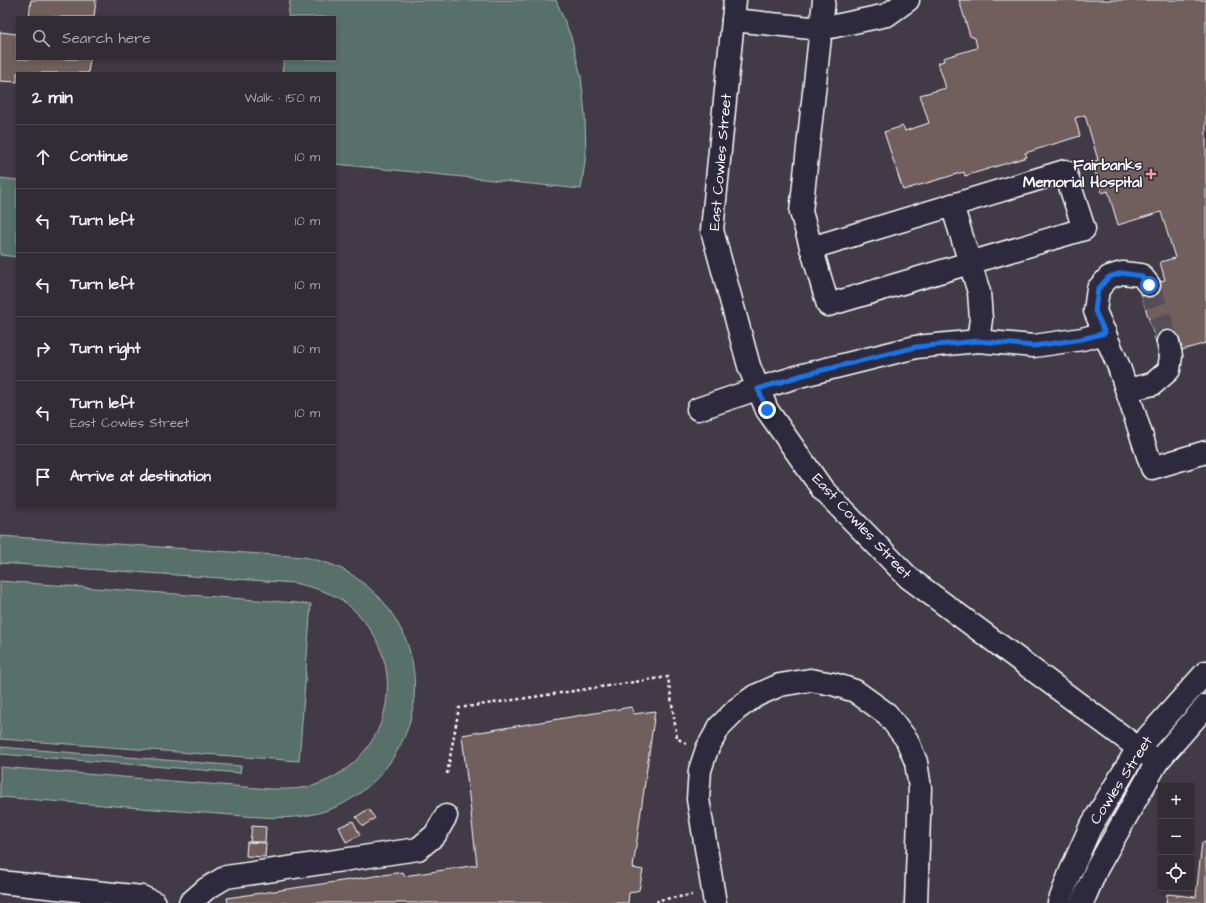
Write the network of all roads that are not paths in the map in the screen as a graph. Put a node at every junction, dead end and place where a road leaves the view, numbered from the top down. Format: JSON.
{"nodes":[{"id":1,"x":824,"y":0,"type":"edge"},
{"id":2,"x":908,"y":0,"type":"edge"},
{"id":3,"x":734,"y":10,"type":"edge"},
{"id":4,"x":821,"y":29,"type":"junction"},
{"id":5,"x":952,"y":205,"type":"junction"},
{"id":6,"x":811,"y":248,"type":"junction"},
{"id":7,"x":970,"y":262,"type":"junction"},
{"id":8,"x":1149,"y":285,"type":"tunnel mouth"},
{"id":9,"x":1105,"y":333,"type":"junction"},
{"id":10,"x":978,"y":341,"type":"junction"},
{"id":11,"x":1168,"y":342,"type":"tunnel mouth"},
{"id":12,"x":758,"y":389,"type":"junction"},
{"id":13,"x":1127,"y":390,"type":"junction"},
{"id":14,"x":698,"y":409,"type":"dead end"},
{"id":15,"x":1206,"y":452,"type":"edge"},
{"id":16,"x":1206,"y":672,"type":"edge"},
{"id":17,"x":1206,"y":706,"type":"edge"},
{"id":18,"x":1138,"y":748,"type":"junction"},
{"id":19,"x":1157,"y":762,"type":"junction"},
{"id":20,"x":446,"y":816,"type":"dead end"},
{"id":21,"x":0,"y":882,"type":"edge"},
{"id":22,"x":706,"y":898,"type":"edge"},
{"id":23,"x":155,"y":903,"type":"edge"},
{"id":24,"x":190,"y":903,"type":"edge"},
{"id":25,"x":916,"y":903,"type":"edge"},
{"id":26,"x":1059,"y":903,"type":"edge"},
{"id":27,"x":1082,"y":903,"type":"edge"}],
"edges":[{"from":1,"to":4,"type":"street"},
{"from":2,"to":4,"type":"street"},
{"from":3,"to":4,"type":"street"},
{"from":3,"to":12,"type":"street","name":"East Cowles Street"},
{"from":4,"to":6,"type":"street"},
{"from":5,"to":6,"type":"street"},
{"from":5,"to":7,"type":"street"},
{"from":5,"to":7,"type":"street"},
{"from":6,"to":7,"type":"street"},
{"from":7,"to":10,"type":"street"},
{"from":8,"to":9,"type":"street"},
{"from":9,"to":10,"type":"street"},
{"from":9,"to":13,"type":"street"},
{"from":10,"to":12,"type":"street"},
{"from":11,"to":13,"type":"street"},
{"from":12,"to":14,"type":"street"},
{"from":12,"to":18,"type":"street","name":"East Cowles Street"},
{"from":13,"to":15,"type":"street"},
{"from":16,"to":18,"type":"street","name":"Cowles Street"},
{"from":17,"to":19,"type":"street","name":"Cowles Street"},
{"from":18,"to":19,"type":"street","name":"East Cowles Street"},
{"from":18,"to":26,"type":"street","name":"Cowles Street"},
{"from":19,"to":27,"type":"street","name":"Cowles Street"},
{"from":20,"to":24,"type":"street"},
{"from":21,"to":23,"type":"street"},
{"from":22,"to":25,"type":"street"}]}
